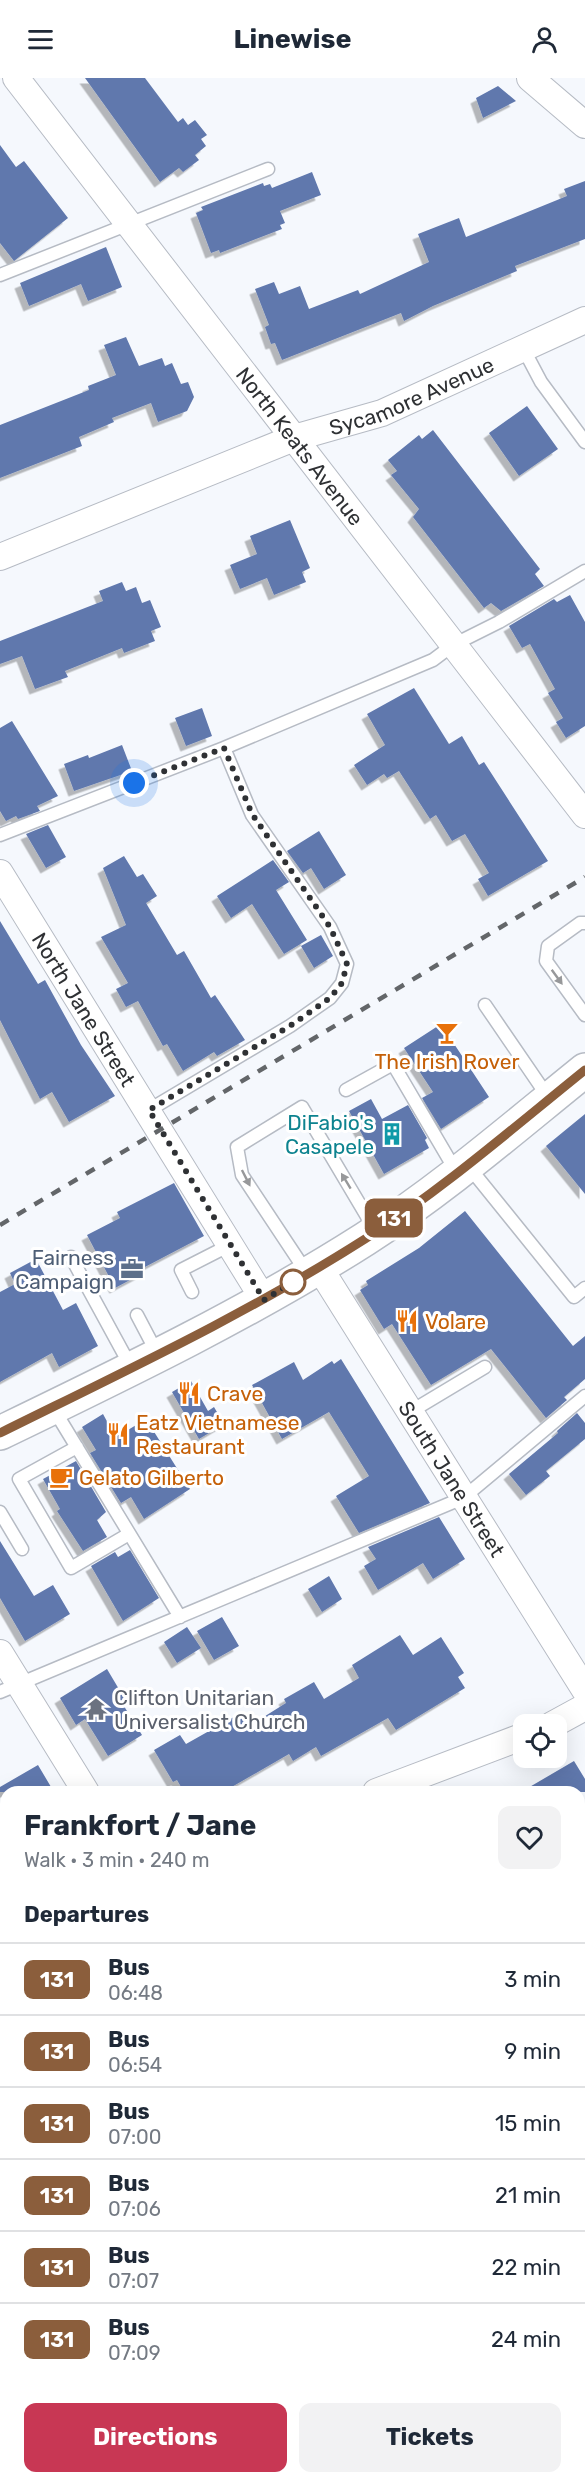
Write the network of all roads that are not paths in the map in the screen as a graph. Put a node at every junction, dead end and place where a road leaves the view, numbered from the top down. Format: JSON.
{"nodes":[{"id":1,"x":16,"y":78,"type":"edge"},
{"id":2,"x":530,"y":78,"type":"edge"},
{"id":3,"x":585,"y":125,"type":"edge"},
{"id":4,"x":268,"y":169,"type":"dead end"},
{"id":5,"x":129,"y":225,"type":"junction"},
{"id":6,"x":0,"y":275,"type":"edge"},
{"id":7,"x":585,"y":320,"type":"edge"},
{"id":8,"x":523,"y":348,"type":"junction"},
{"id":9,"x":294,"y":438,"type":"junction"},
{"id":10,"x":585,"y":442,"type":"edge"},
{"id":11,"x":0,"y":557,"type":"edge"},
{"id":12,"x":585,"y":571,"type":"edge"},
{"id":13,"x":453,"y":645,"type":"junction"},
{"id":14,"x":224,"y":748,"type":"junction"},
{"id":15,"x":585,"y":815,"type":"edge"},
{"id":16,"x":0,"y":835,"type":"edge"},
{"id":17,"x":0,"y":873,"type":"edge"},
{"id":18,"x":585,"y":923,"type":"edge"},
{"id":19,"x":581,"y":1001,"type":"edge"},
{"id":20,"x":485,"y":1005,"type":"dead end"},
{"id":21,"x":585,"y":1015,"type":"edge"},
{"id":22,"x":585,"y":1070,"type":"edge"},
{"id":23,"x":346,"y":1090,"type":"dead end"},
{"id":24,"x":550,"y":1100,"type":"junction"},
{"id":25,"x":149,"y":1110,"type":"junction"},
{"id":26,"x":463,"y":1170,"type":"junction"},
{"id":27,"x":376,"y":1231,"type":"junction"},
{"id":28,"x":230,"y":1245,"type":"junction"},
{"id":29,"x":71,"y":1257,"type":"dead end"},
{"id":30,"x":314,"y":1270,"type":"junction"},
{"id":31,"x":585,"y":1288,"type":"edge"},
{"id":32,"x":192,"y":1292,"type":"dead end"},
{"id":33,"x":264,"y":1300,"type":"junction"},
{"id":34,"x":137,"y":1315,"type":"dead end"},
{"id":35,"x":144,"y":1361,"type":"junction"},
{"id":36,"x":485,"y":1367,"type":"dead end"},
{"id":37,"x":585,"y":1395,"type":"edge"},
{"id":38,"x":53,"y":1408,"type":"junction"},
{"id":39,"x":410,"y":1412,"type":"junction"},
{"id":40,"x":0,"y":1433,"type":"edge"},
{"id":41,"x":77,"y":1448,"type":"junction"},
{"id":42,"x":464,"y":1498,"type":"junction"},
{"id":43,"x":0,"y":1512,"type":"edge"},
{"id":44,"x":129,"y":1533,"type":"junction"},
{"id":45,"x":22,"y":1549,"type":"dead end"},
{"id":46,"x":180,"y":1617,"type":"junction"},
{"id":47,"x":0,"y":1653,"type":"edge"},
{"id":48,"x":10,"y":1688,"type":"edge"},
{"id":49,"x":585,"y":1690,"type":"edge"},
{"id":50,"x":585,"y":1707,"type":"edge"},
{"id":51,"x":567,"y":1717,"type":"edge"},
{"id":52,"x":513,"y":1740,"type":"edge"},
{"id":53,"x":82,"y":1786,"type":"edge"},
{"id":54,"x":392,"y":1786,"type":"edge"}],
"edges":[{"from":1,"to":5,"type":"street","name":"North Keats Avenue"},
{"from":2,"to":3,"type":"street"},
{"from":4,"to":5,"type":"lane"},
{"from":5,"to":6,"type":"lane"},
{"from":5,"to":9,"type":"street","name":"North Keats Avenue"},
{"from":7,"to":8,"type":"street","name":"Sycamore Avenue"},
{"from":8,"to":9,"type":"street","name":"Sycamore Avenue"},
{"from":8,"to":10,"type":"lane"},
{"from":9,"to":11,"type":"street","name":"Sycamore Avenue"},
{"from":9,"to":13,"type":"street","name":"North Keats Avenue"},
{"from":12,"to":13,"type":"lane"},
{"from":13,"to":14,"type":"lane"},
{"from":13,"to":15,"type":"street","name":"North Keats Avenue"},
{"from":14,"to":16,"type":"lane"},
{"from":14,"to":25,"type":"lane"},
{"from":17,"to":25,"type":"street","name":"North Jane Street"},
{"from":18,"to":19,"type":"lane","one_way":true},
{"from":19,"to":21,"type":"lane"},
{"from":20,"to":24,"type":"lane"},
{"from":22,"to":24,"type":"main road"},
{"from":23,"to":26,"type":"lane"},
{"from":24,"to":26,"type":"main road"},
{"from":25,"to":28,"type":"street","name":"North Jane Street"},
{"from":26,"to":27,"type":"main road"},
{"from":26,"to":31,"type":"lane"},
{"from":27,"to":30,"type":"main road"},
{"from":27,"to":30,"type":"lane","one_way":true},
{"from":28,"to":32,"type":"lane"},
{"from":28,"to":33,"type":"street","name":"North Jane Street"},
{"from":29,"to":35,"type":"lane"},
{"from":30,"to":33,"type":"main road"},
{"from":30,"to":39,"type":"street","name":"South Jane Street"},
{"from":33,"to":35,"type":"main road"},
{"from":34,"to":35,"type":"lane"},
{"from":35,"to":38,"type":"main road"},
{"from":36,"to":39,"type":"lane"},
{"from":37,"to":42,"type":"lane"},
{"from":38,"to":40,"type":"main road"},
{"from":38,"to":41,"type":"lane"},
{"from":39,"to":42,"type":"street","name":"South Jane Street"},
{"from":41,"to":44,"type":"lane"},
{"from":41,"to":44,"type":"lane"},
{"from":42,"to":46,"type":"lane"},
{"from":42,"to":49,"type":"street","name":"South Jane Street"},
{"from":43,"to":45,"type":"lane"},
{"from":44,"to":46,"type":"lane"},
{"from":46,"to":48,"type":"lane"},
{"from":47,"to":48,"type":"street"},
{"from":48,"to":53,"type":"street"},
{"from":50,"to":51,"type":"street"},
{"from":52,"to":54,"type":"street"}]}
